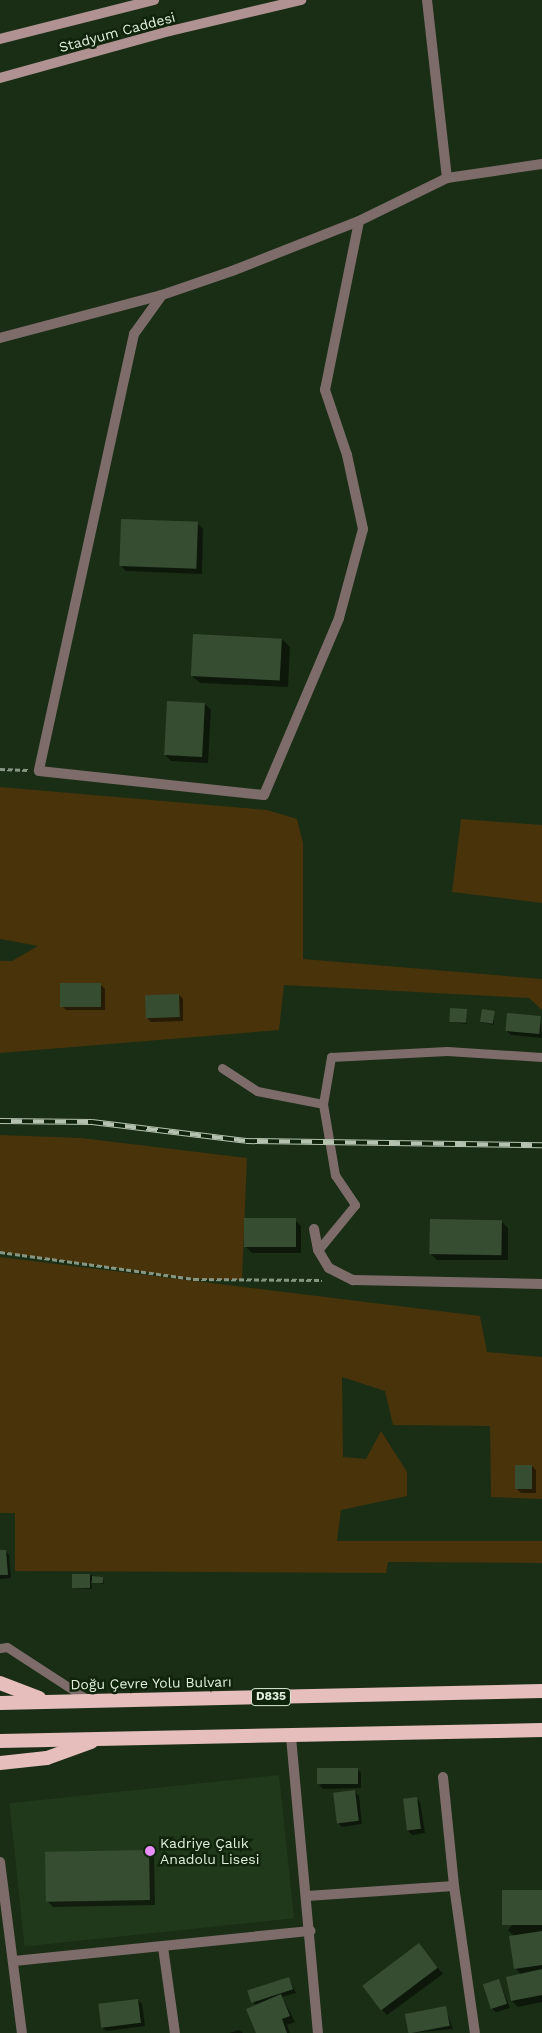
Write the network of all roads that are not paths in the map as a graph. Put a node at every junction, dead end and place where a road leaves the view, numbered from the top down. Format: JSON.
{"nodes":[{"id":1,"x":154,"y":0,"type":"edge"},
{"id":2,"x":301,"y":0,"type":"edge"},
{"id":3,"x":427,"y":0,"type":"edge"},
{"id":4,"x":0,"y":39,"type":"edge"},
{"id":5,"x":0,"y":78,"type":"edge"},
{"id":6,"x":542,"y":164,"type":"edge"},
{"id":7,"x":447,"y":178,"type":"junction"},
{"id":8,"x":359,"y":221,"type":"junction"},
{"id":9,"x":162,"y":295,"type":"junction"},
{"id":10,"x":0,"y":338,"type":"edge"},
{"id":11,"x":542,"y":1057,"type":"edge"},
{"id":12,"x":222,"y":1068,"type":"dead end"},
{"id":13,"x":323,"y":1104,"type":"junction"},
{"id":14,"x":314,"y":1229,"type":"dead end"},
{"id":15,"x":318,"y":1250,"type":"junction"},
{"id":16,"x":542,"y":1284,"type":"edge"},
{"id":17,"x":0,"y":1648,"type":"edge"},
{"id":18,"x":0,"y":1683,"type":"edge"},
{"id":19,"x":542,"y":1690,"type":"edge"},
{"id":20,"x":44,"y":1700,"type":"junction"},
{"id":21,"x":90,"y":1701,"type":"junction"},
{"id":22,"x":0,"y":1703,"type":"edge"},
{"id":23,"x":542,"y":1730,"type":"edge"},
{"id":24,"x":291,"y":1737,"type":"junction"},
{"id":25,"x":95,"y":1740,"type":"junction"},
{"id":26,"x":0,"y":1741,"type":"edge"},
{"id":27,"x":0,"y":1763,"type":"edge"},
{"id":28,"x":443,"y":1777,"type":"dead end"},
{"id":29,"x":0,"y":1862,"type":"edge"},
{"id":30,"x":454,"y":1886,"type":"junction"},
{"id":31,"x":308,"y":1896,"type":"junction"},
{"id":32,"x":310,"y":1932,"type":"junction"},
{"id":33,"x":164,"y":1947,"type":"junction"},
{"id":34,"x":14,"y":1961,"type":"junction"},
{"id":35,"x":22,"y":2033,"type":"edge"},
{"id":36,"x":175,"y":2033,"type":"edge"},
{"id":37,"x":318,"y":2033,"type":"edge"},
{"id":38,"x":475,"y":2033,"type":"edge"}],
"edges":[{"from":1,"to":4,"type":"main road","name":"Stadyum Caddesi"},
{"from":2,"to":5,"type":"main road","name":"Stadyum Caddesi"},
{"from":3,"to":7,"type":"street"},
{"from":6,"to":7,"type":"street"},
{"from":7,"to":8,"type":"street"},
{"from":8,"to":9,"type":"street"},
{"from":8,"to":9,"type":"street"},
{"from":9,"to":10,"type":"street"},
{"from":11,"to":13,"type":"lane"},
{"from":12,"to":13,"type":"lane"},
{"from":13,"to":15,"type":"lane"},
{"from":14,"to":15,"type":"street"},
{"from":15,"to":16,"type":"street"},
{"from":17,"to":21,"type":"lane"},
{"from":18,"to":20,"type":"highway"},
{"from":19,"to":21,"type":"highway","name":"Doğu Çevre Yolu Bulvarı","number":"D835"},
{"from":20,"to":21,"type":"highway","name":"Doğu Çevre Yolu Bulvarı","number":"D835"},
{"from":20,"to":22,"type":"highway","name":"Doğu Çevre Yolu Bulvarı","number":"D835"},
{"from":23,"to":24,"type":"highway"},
{"from":24,"to":25,"type":"highway"},
{"from":24,"to":31,"type":"street"},
{"from":25,"to":26,"type":"highway"},
{"from":25,"to":27,"type":"highway"},
{"from":28,"to":30,"type":"street"},
{"from":29,"to":34,"type":"street"},
{"from":30,"to":31,"type":"street"},
{"from":30,"to":38,"type":"street"},
{"from":31,"to":32,"type":"street"},
{"from":32,"to":33,"type":"street"},
{"from":32,"to":37,"type":"street"},
{"from":33,"to":34,"type":"street"},
{"from":33,"to":36,"type":"street"},
{"from":34,"to":35,"type":"street"}]}
